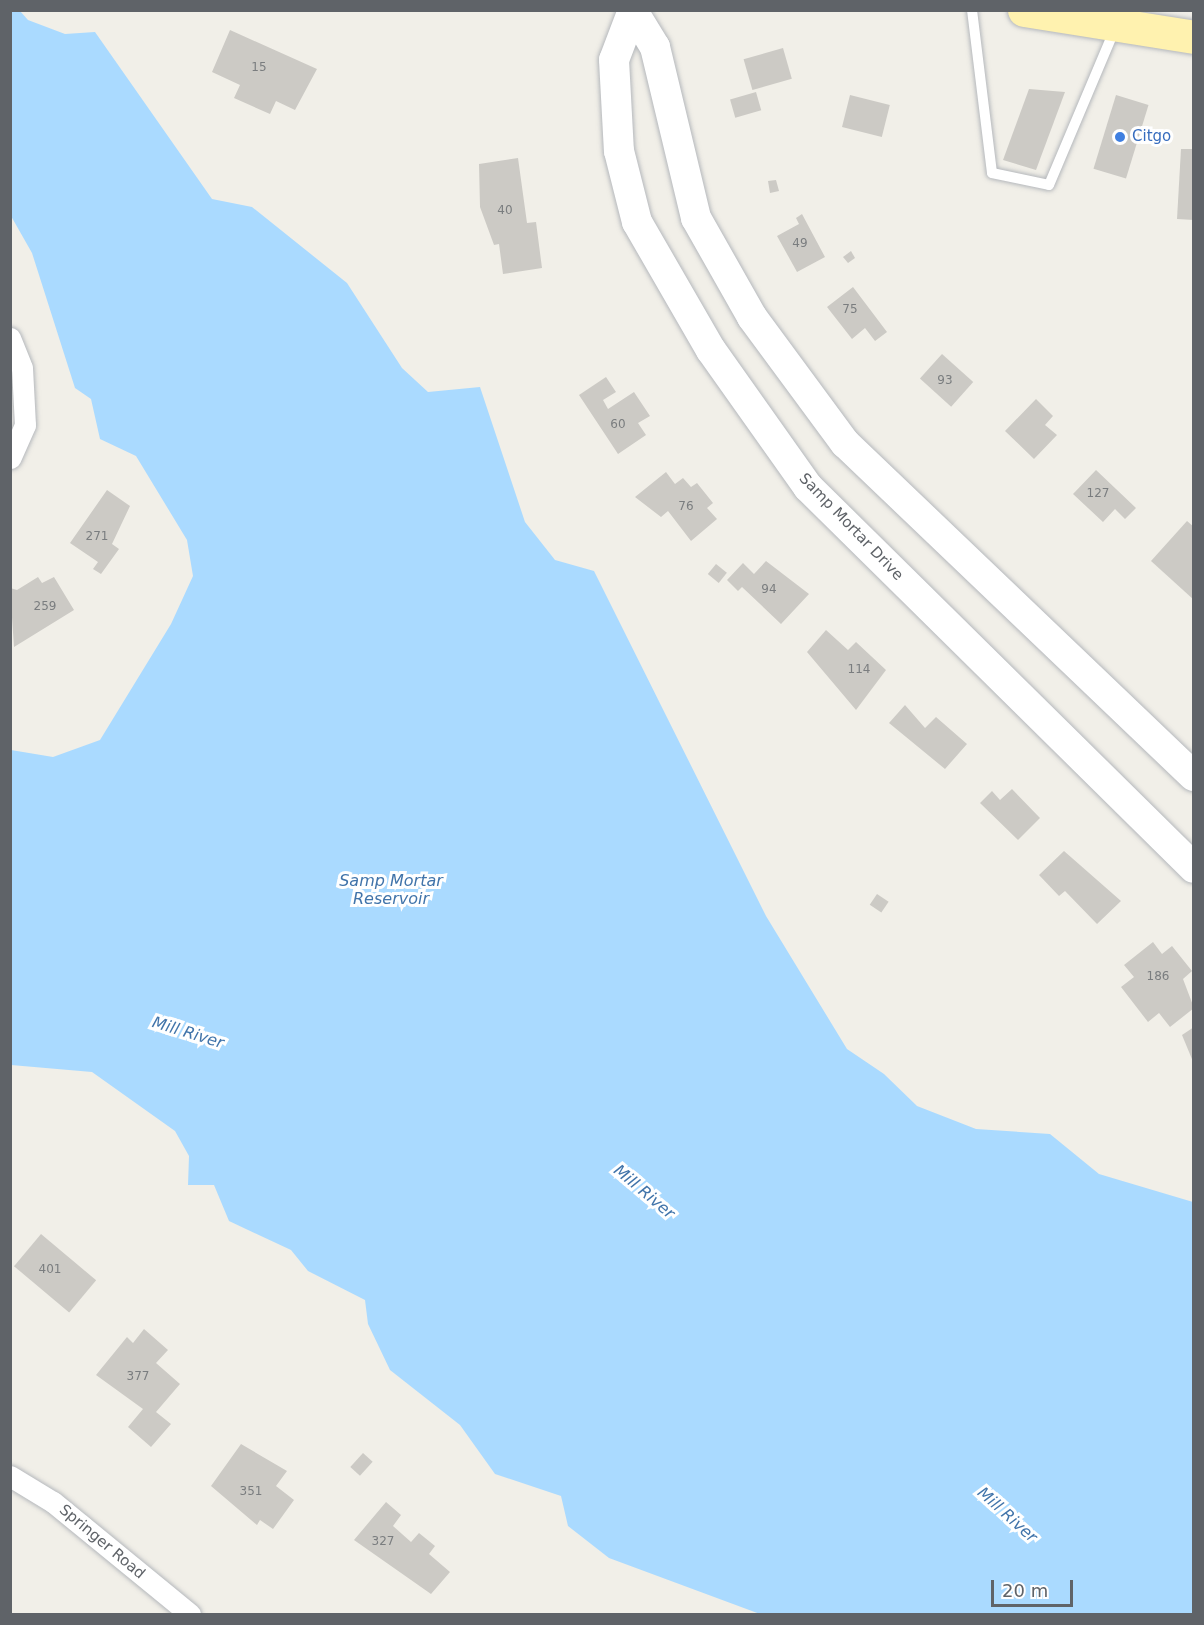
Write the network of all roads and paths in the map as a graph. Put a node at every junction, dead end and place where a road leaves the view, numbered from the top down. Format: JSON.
{"nodes":[{"id":1,"x":972,"y":10,"type":"edge"},
{"id":2,"x":1024,"y":10,"type":"edge"},
{"id":3,"x":633,"y":11,"type":"edge"},
{"id":4,"x":1117,"y":26,"type":"junction"},
{"id":5,"x":1194,"y":37,"type":"edge"},
{"id":6,"x":10,"y":338,"type":"edge"},
{"id":7,"x":10,"y":458,"type":"edge"},
{"id":8,"x":1194,"y":776,"type":"edge"},
{"id":9,"x":1194,"y":868,"type":"edge"},
{"id":10,"x":10,"y":1476,"type":"edge"},
{"id":11,"x":190,"y":1614,"type":"edge"}],
"edges":[{"from":1,"to":4,"type":"lane"},
{"from":2,"to":4,"type":"main road"},
{"from":3,"to":8,"type":"main road","name":"Samp Mortar Drive"},
{"from":3,"to":9,"type":"main road","name":"Samp Mortar Drive"},
{"from":4,"to":5,"type":"main road"},
{"from":6,"to":7,"type":"street"},
{"from":10,"to":11,"type":"street","name":"Springer Road"}]}
